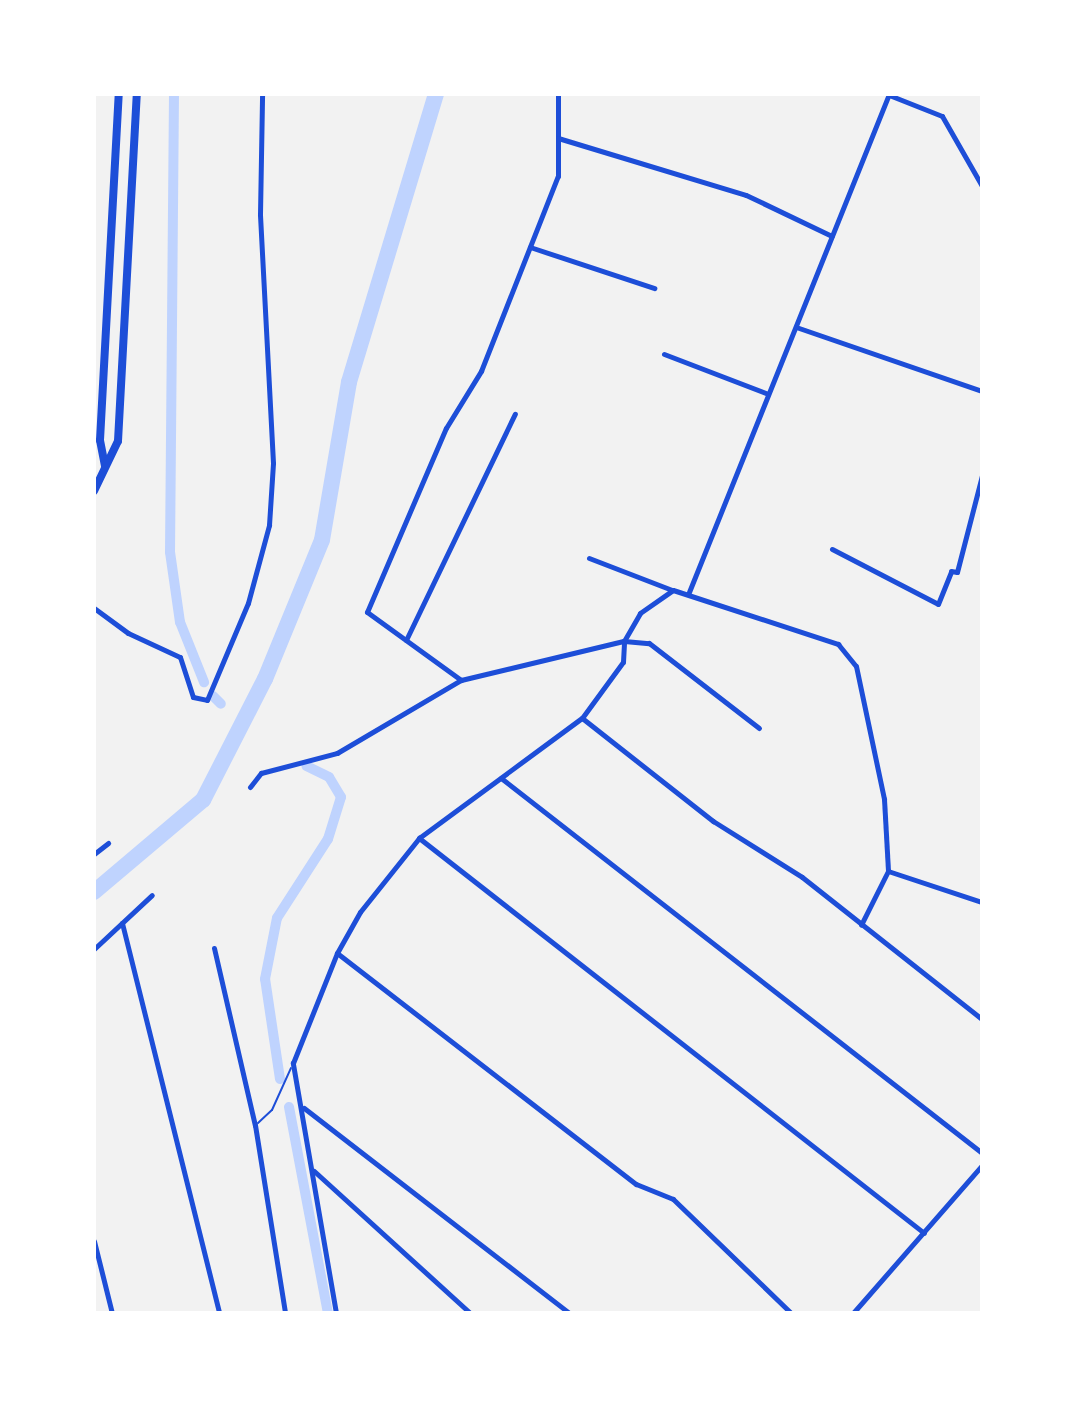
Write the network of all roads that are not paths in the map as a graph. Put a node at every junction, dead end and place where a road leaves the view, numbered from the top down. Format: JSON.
{"nodes":[{"id":1,"x":119,"y":94,"type":"edge"},
{"id":2,"x":137,"y":94,"type":"edge"},
{"id":3,"x":262,"y":94,"type":"edge"},
{"id":4,"x":558,"y":94,"type":"edge"},
{"id":5,"x":889,"y":95,"type":"edge"},
{"id":6,"x":558,"y":138,"type":"junction"},
{"id":7,"x":982,"y":186,"type":"edge"},
{"id":8,"x":832,"y":236,"type":"junction"},
{"id":9,"x":530,"y":247,"type":"junction"},
{"id":10,"x":654,"y":288,"type":"dead end"},
{"id":11,"x":796,"y":327,"type":"junction"},
{"id":12,"x":664,"y":354,"type":"dead end"},
{"id":13,"x":982,"y":391,"type":"edge"},
{"id":14,"x":768,"y":394,"type":"junction"},
{"id":15,"x":515,"y":414,"type":"dead end"},
{"id":16,"x":105,"y":467,"type":"junction"},
{"id":17,"x":982,"y":475,"type":"edge"},
{"id":18,"x":94,"y":491,"type":"edge"},
{"id":19,"x":832,"y":549,"type":"dead end"},
{"id":20,"x":589,"y":558,"type":"dead end"},
{"id":21,"x":673,"y":590,"type":"junction"},
{"id":22,"x":689,"y":592,"type":"junction"},
{"id":23,"x":94,"y":608,"type":"edge"},
{"id":24,"x":406,"y":640,"type":"junction"},
{"id":25,"x":624,"y":641,"type":"junction"},
{"id":26,"x":461,"y":680,"type":"junction"},
{"id":27,"x":582,"y":718,"type":"junction"},
{"id":28,"x":759,"y":728,"type":"dead end"},
{"id":29,"x":501,"y":778,"type":"junction"},
{"id":30,"x":250,"y":787,"type":"dead end"},
{"id":31,"x":419,"y":838,"type":"junction"},
{"id":32,"x":108,"y":843,"type":"dead end"},
{"id":33,"x":94,"y":854,"type":"edge"},
{"id":34,"x":888,"y":871,"type":"junction"},
{"id":35,"x":152,"y":895,"type":"dead end"},
{"id":36,"x":982,"y":902,"type":"edge"},
{"id":37,"x":122,"y":923,"type":"junction"},
{"id":38,"x":861,"y":925,"type":"junction"},
{"id":39,"x":214,"y":948,"type":"dead end"},
{"id":40,"x":94,"y":949,"type":"edge"},
{"id":41,"x":337,"y":953,"type":"junction"},
{"id":42,"x":982,"y":1019,"type":"edge"},
{"id":43,"x":293,"y":1063,"type":"junction"},
{"id":44,"x":302,"y":1107,"type":"junction"},
{"id":45,"x":255,"y":1125,"type":"junction"},
{"id":46,"x":982,"y":1153,"type":"edge"},
{"id":47,"x":982,"y":1165,"type":"edge"},
{"id":48,"x":314,"y":1171,"type":"junction"},
{"id":49,"x":924,"y":1233,"type":"junction"},
{"id":50,"x":94,"y":1241,"type":"edge"},
{"id":51,"x":112,"y":1313,"type":"edge"},
{"id":52,"x":219,"y":1313,"type":"edge"},
{"id":53,"x":285,"y":1313,"type":"edge"},
{"id":54,"x":336,"y":1313,"type":"edge"},
{"id":55,"x":470,"y":1313,"type":"edge"},
{"id":56,"x":569,"y":1313,"type":"edge"},
{"id":57,"x":791,"y":1313,"type":"edge"},
{"id":58,"x":853,"y":1313,"type":"edge"}],
"edges":[{"from":1,"to":16,"type":"main road"},
{"from":2,"to":16,"type":"main road"},
{"from":3,"to":23,"type":"street"},
{"from":4,"to":6,"type":"street"},
{"from":5,"to":7,"type":"street"},
{"from":5,"to":8,"type":"street"},
{"from":6,"to":8,"type":"street"},
{"from":6,"to":9,"type":"street"},
{"from":8,"to":11,"type":"street"},
{"from":9,"to":10,"type":"street"},
{"from":9,"to":24,"type":"street"},
{"from":11,"to":13,"type":"street"},
{"from":11,"to":14,"type":"street"},
{"from":12,"to":14,"type":"street"},
{"from":14,"to":22,"type":"street"},
{"from":15,"to":24,"type":"street"},
{"from":16,"to":18,"type":"main road"},
{"from":17,"to":19,"type":"street"},
{"from":20,"to":21,"type":"street"},
{"from":21,"to":22,"type":"street"},
{"from":21,"to":25,"type":"street"},
{"from":22,"to":34,"type":"street"},
{"from":24,"to":26,"type":"street"},
{"from":25,"to":26,"type":"street"},
{"from":25,"to":27,"type":"street"},
{"from":25,"to":28,"type":"street"},
{"from":26,"to":30,"type":"street"},
{"from":27,"to":29,"type":"street"},
{"from":27,"to":38,"type":"street"},
{"from":29,"to":31,"type":"street"},
{"from":29,"to":46,"type":"street"},
{"from":31,"to":41,"type":"street"},
{"from":31,"to":49,"type":"street"},
{"from":32,"to":33,"type":"street"},
{"from":34,"to":36,"type":"street"},
{"from":34,"to":38,"type":"street"},
{"from":35,"to":37,"type":"street"},
{"from":37,"to":40,"type":"street"},
{"from":37,"to":52,"type":"street"},
{"from":38,"to":42,"type":"street"},
{"from":39,"to":45,"type":"street"},
{"from":41,"to":43,"type":"street"},
{"from":41,"to":57,"type":"street"},
{"from":43,"to":44,"type":"street"},
{"from":43,"to":45,"type":"lane"},
{"from":44,"to":48,"type":"street"},
{"from":44,"to":56,"type":"street"},
{"from":45,"to":53,"type":"street"},
{"from":47,"to":49,"type":"street"},
{"from":48,"to":54,"type":"street"},
{"from":48,"to":55,"type":"street"},
{"from":49,"to":58,"type":"street"},
{"from":50,"to":51,"type":"street"}]}
